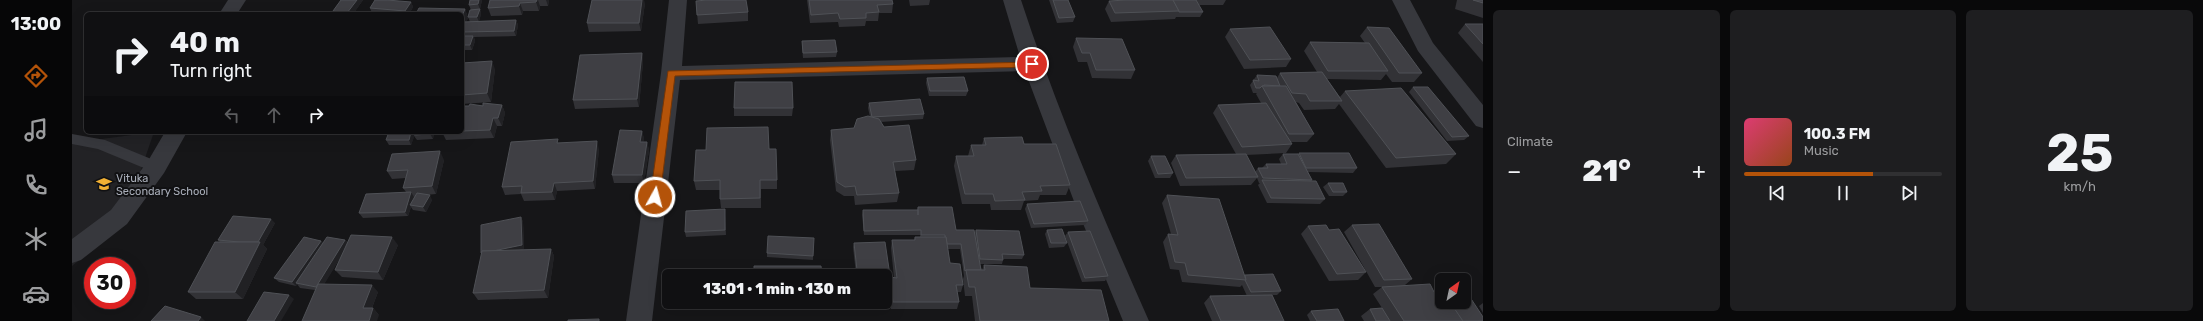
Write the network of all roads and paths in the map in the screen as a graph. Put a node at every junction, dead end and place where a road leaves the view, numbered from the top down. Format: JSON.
{"nodes":[{"id":1,"x":237,"y":0,"type":"edge"},
{"id":2,"x":678,"y":0,"type":"edge"},
{"id":3,"x":1012,"y":0,"type":"edge"},
{"id":4,"x":1401,"y":0,"type":"edge"},
{"id":5,"x":229,"y":12,"type":"edge"},
{"id":6,"x":1032,"y":64,"type":"junction"},
{"id":7,"x":671,"y":73,"type":"junction"},
{"id":8,"x":1483,"y":120,"type":"edge"},
{"id":9,"x":175,"y":134,"type":"edge"},
{"id":10,"x":72,"y":139,"type":"edge"},
{"id":11,"x":156,"y":167,"type":"junction"},
{"id":12,"x":72,"y":252,"type":"edge"},
{"id":13,"x":639,"y":321,"type":"edge"},
{"id":14,"x":1136,"y":321,"type":"edge"}],
"edges":[{"from":1,"to":5,"type":"street"},
{"from":2,"to":7,"type":"street"},
{"from":3,"to":6,"type":"street"},
{"from":4,"to":8,"type":"street"},
{"from":6,"to":7,"type":"street"},
{"from":6,"to":14,"type":"street"},
{"from":7,"to":13,"type":"street"},
{"from":9,"to":11,"type":"street"},
{"from":10,"to":11,"type":"lane"},
{"from":11,"to":12,"type":"street"}]}
